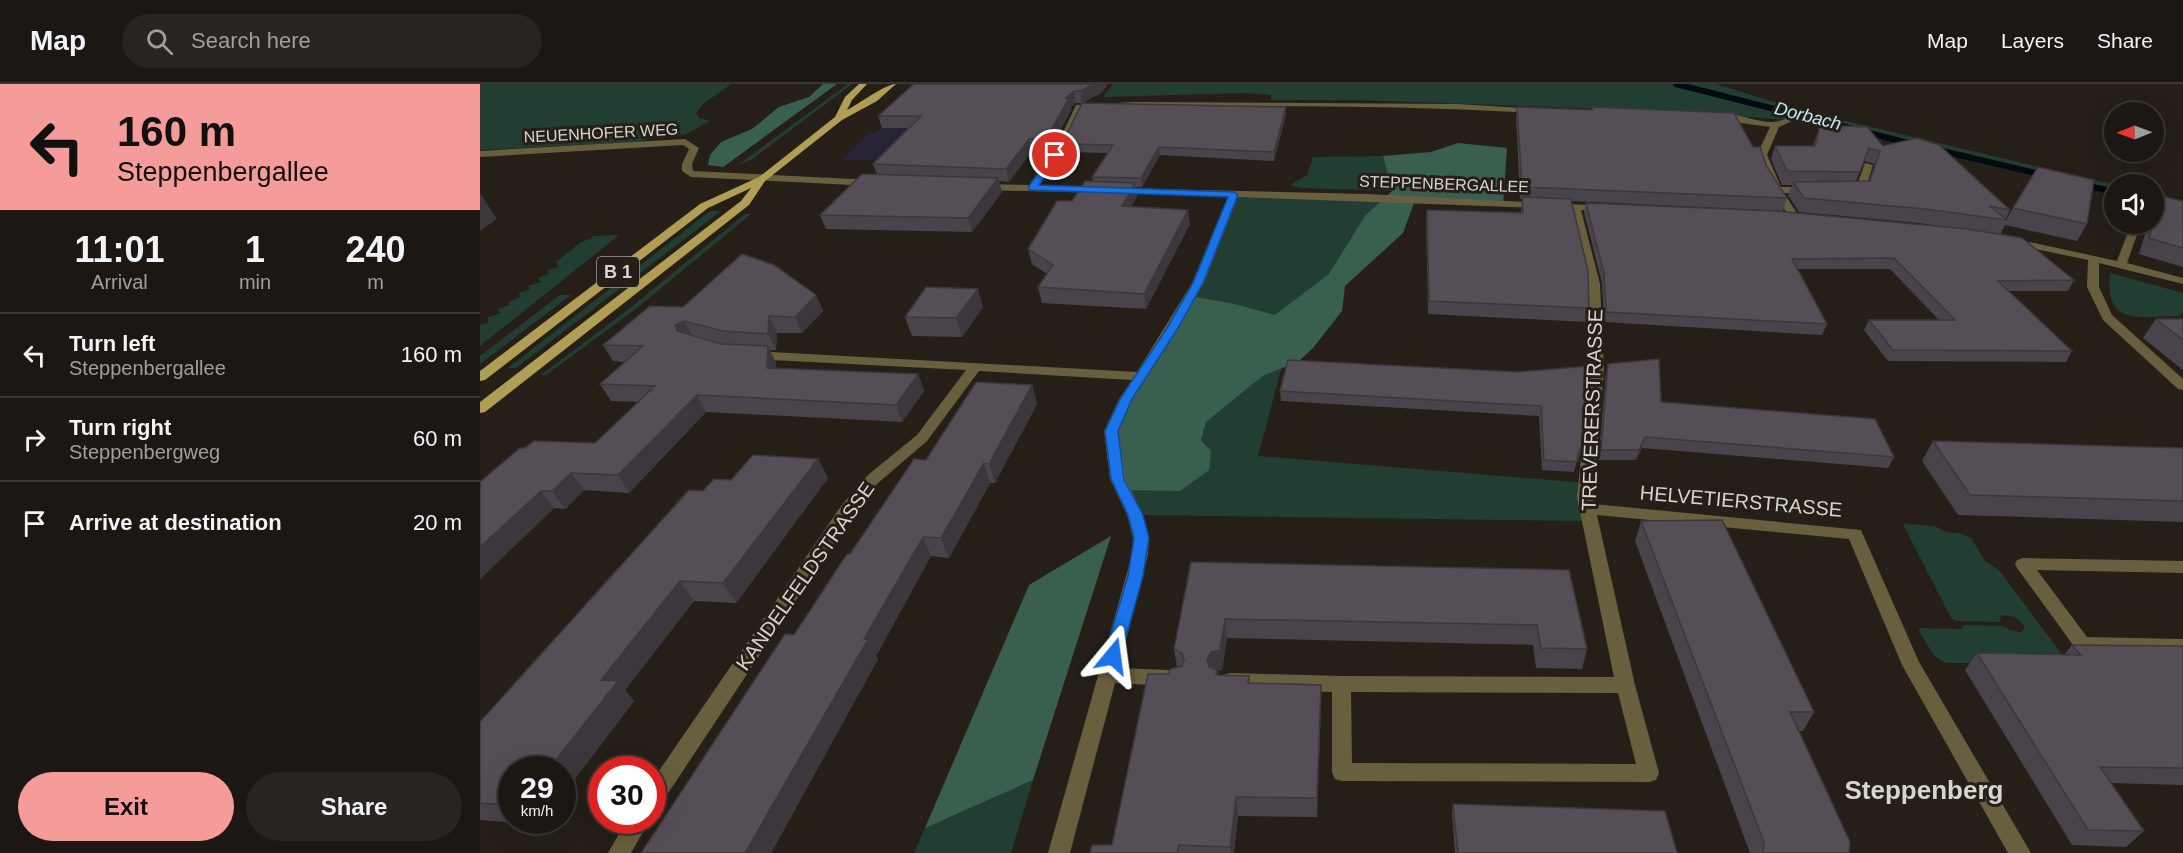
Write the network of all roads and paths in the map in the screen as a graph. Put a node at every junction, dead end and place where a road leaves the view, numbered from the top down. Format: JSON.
{"nodes":[{"id":1,"x":863,"y":84,"type":"edge"},
{"id":2,"x":892,"y":84,"type":"edge"},
{"id":3,"x":1546,"y":112,"type":"edge"},
{"id":4,"x":1803,"y":114,"type":"dead end"},
{"id":5,"x":839,"y":118,"type":"junction"},
{"id":6,"x":1707,"y":118,"type":"edge"},
{"id":7,"x":1775,"y":125,"type":"junction"},
{"id":8,"x":480,"y":154,"type":"edge"},
{"id":9,"x":1868,"y":165,"type":"edge"},
{"id":10,"x":762,"y":179,"type":"junction"},
{"id":11,"x":879,"y":184,"type":"edge"},
{"id":12,"x":973,"y":186,"type":"edge"},
{"id":13,"x":1033,"y":188,"type":"junction"},
{"id":14,"x":1778,"y":189,"type":"junction"},
{"id":15,"x":1824,"y":190,"type":"edge"},
{"id":16,"x":1836,"y":190,"type":"edge"},
{"id":17,"x":1234,"y":195,"type":"junction"},
{"id":18,"x":1575,"y":206,"type":"junction"},
{"id":19,"x":1620,"y":208,"type":"edge"},
{"id":20,"x":1783,"y":217,"type":"edge"},
{"id":21,"x":2132,"y":234,"type":"edge"},
{"id":22,"x":1996,"y":239,"type":"edge"},
{"id":23,"x":2094,"y":258,"type":"junction"},
{"id":24,"x":2121,"y":265,"type":"junction"},
{"id":25,"x":2183,"y":282,"type":"edge"},
{"id":26,"x":742,"y":354,"type":"edge"},
{"id":27,"x":975,"y":367,"type":"junction"},
{"id":28,"x":1140,"y":376,"type":"junction"},
{"id":29,"x":480,"y":377,"type":"edge"},
{"id":30,"x":2183,"y":386,"type":"edge"},
{"id":31,"x":480,"y":409,"type":"edge"},
{"id":32,"x":1587,"y":509,"type":"junction"},
{"id":33,"x":2183,"y":567,"type":"edge"},
{"id":34,"x":2183,"y":646,"type":"edge"},
{"id":35,"x":1107,"y":675,"type":"junction"},
{"id":36,"x":1176,"y":678,"type":"edge"},
{"id":37,"x":1221,"y":680,"type":"edge"},
{"id":38,"x":1341,"y":684,"type":"junction"},
{"id":39,"x":1625,"y":685,"type":"junction"},
{"id":40,"x":666,"y":779,"type":"edge"},
{"id":41,"x":631,"y":834,"type":"edge"},
{"id":42,"x":619,"y":853,"type":"edge"},
{"id":43,"x":1059,"y":853,"type":"edge"},
{"id":44,"x":2020,"y":853,"type":"edge"}],
"edges":[{"from":1,"to":5,"type":"main road","number":"B 1"},
{"from":2,"to":5,"type":"main road","number":"B 1"},
{"from":3,"to":13,"type":"street"},
{"from":4,"to":7,"type":"street"},
{"from":5,"to":10,"type":"main road","number":"B 1"},
{"from":6,"to":7,"type":"street"},
{"from":7,"to":14,"type":"street"},
{"from":8,"to":10,"type":"street","name":"NEUENHOFER WEG"},
{"from":9,"to":16,"type":"street"},
{"from":10,"to":11,"type":"street"},
{"from":10,"to":29,"type":"main road","number":"B 1"},
{"from":10,"to":31,"type":"main road","number":"B 1"},
{"from":12,"to":13,"type":"street","name":"STEPPENBERGALLEE"},
{"from":13,"to":17,"type":"street","name":"STEPPENBERGALLEE"},
{"from":14,"to":15,"type":"street"},
{"from":14,"to":20,"type":"street"},
{"from":17,"to":18,"type":"street","name":"STEPPENBERGALLEE"},
{"from":17,"to":28,"type":"street"},
{"from":18,"to":19,"type":"street","name":"STEPPENBERGALLEE"},
{"from":18,"to":32,"type":"street","name":"TREVERERSTRASSE"},
{"from":21,"to":24,"type":"street"},
{"from":22,"to":23,"type":"street"},
{"from":23,"to":24,"type":"street"},
{"from":23,"to":30,"type":"street"},
{"from":24,"to":25,"type":"street"},
{"from":26,"to":27,"type":"street"},
{"from":27,"to":28,"type":"street"},
{"from":27,"to":40,"type":"street","name":"KANDELFELDSTRASSE"},
{"from":28,"to":35,"type":"street"},
{"from":32,"to":39,"type":"street","name":"TREVERERSTRASSE"},
{"from":32,"to":44,"type":"street","name":"HELVETIERSTRASSE"},
{"from":33,"to":34,"type":"street"},
{"from":35,"to":36,"type":"street"},
{"from":35,"to":43,"type":"street"},
{"from":37,"to":38,"type":"street"},
{"from":38,"to":39,"type":"street"},
{"from":38,"to":39,"type":"street","name":"TREVERERSTRASSE"},
{"from":41,"to":42,"type":"street"}]}
